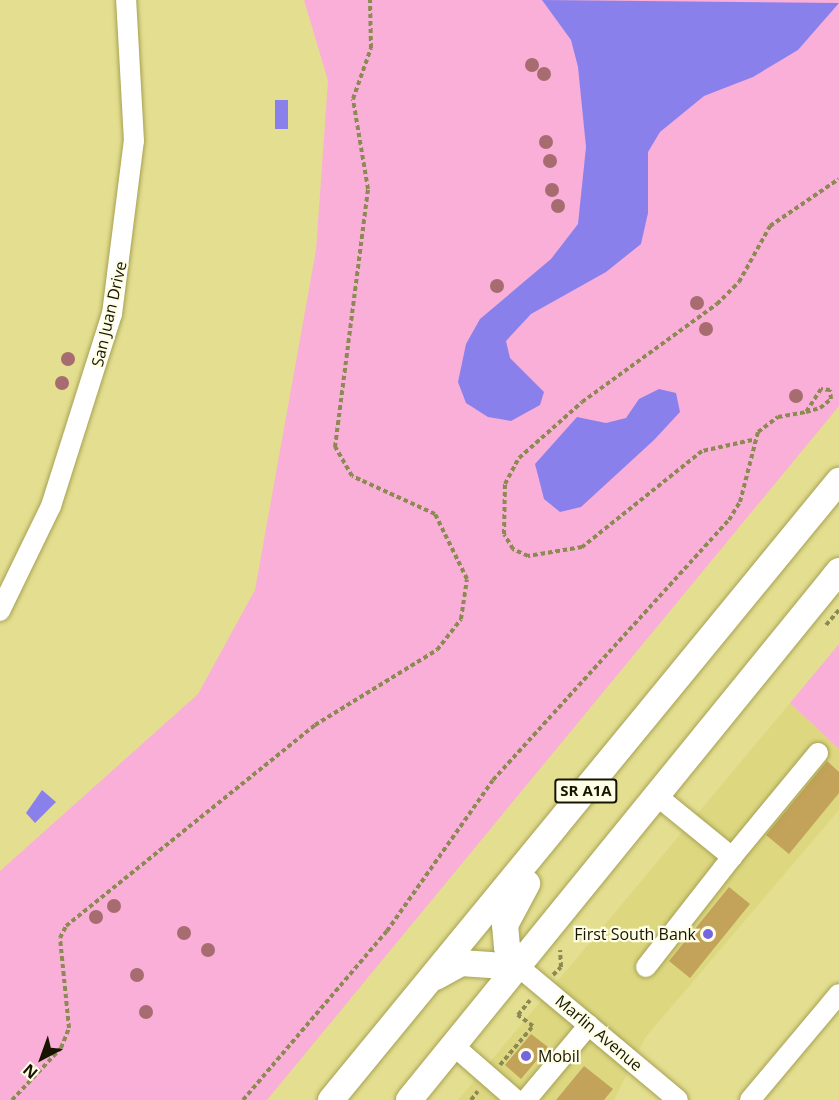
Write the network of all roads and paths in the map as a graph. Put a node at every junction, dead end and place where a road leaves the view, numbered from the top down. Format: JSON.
{"nodes":[{"id":1,"x":126,"y":0,"type":"edge"},
{"id":2,"x":370,"y":0,"type":"edge"},
{"id":3,"x":839,"y":179,"type":"edge"},
{"id":4,"x":806,"y":412,"type":"junction"},
{"id":5,"x":752,"y":440,"type":"junction"},
{"id":6,"x":839,"y":481,"type":"edge"},
{"id":7,"x":839,"y":571,"type":"edge"},
{"id":8,"x":839,"y":610,"type":"edge"},
{"id":9,"x":0,"y":611,"type":"edge"},
{"id":10,"x":824,"y":627,"type":"dead end"},
{"id":11,"x":684,"y":674,"type":"junction"},
{"id":12,"x":818,"y":753,"type":"dead end"},
{"id":13,"x":657,"y":796,"type":"junction"},
{"id":14,"x":732,"y":857,"type":"junction"},
{"id":15,"x":560,"y":942,"type":"dead end"},
{"id":16,"x":519,"y":967,"type":"junction"},
{"id":17,"x":646,"y":967,"type":"dead end"},
{"id":18,"x":426,"y":984,"type":"junction"},
{"id":19,"x":542,"y":986,"type":"junction"},
{"id":20,"x":839,"y":994,"type":"edge"},
{"id":21,"x":589,"y":1025,"type":"junction"},
{"id":22,"x":454,"y":1046,"type":"junction"},
{"id":23,"x":490,"y":1077,"type":"junction"},
{"id":24,"x":12,"y":1100,"type":"edge"},
{"id":25,"x":243,"y":1100,"type":"edge"},
{"id":26,"x":331,"y":1100,"type":"edge"},
{"id":27,"x":409,"y":1100,"type":"edge"},
{"id":28,"x":471,"y":1100,"type":"edge"},
{"id":29,"x":516,"y":1100,"type":"edge"},
{"id":30,"x":526,"y":1100,"type":"edge"},
{"id":31,"x":678,"y":1100,"type":"edge"},
{"id":32,"x":750,"y":1100,"type":"edge"}],
"edges":[{"from":1,"to":9,"type":"street","name":"San Juan Drive"},
{"from":2,"to":24,"type":"path"},
{"from":3,"to":5,"type":"path"},
{"from":4,"to":4,"type":"path"},
{"from":4,"to":5,"type":"path"},
{"from":5,"to":25,"type":"path"},
{"from":6,"to":11,"type":"main road","number":"SR A1A"},
{"from":7,"to":13,"type":"main road"},
{"from":8,"to":10,"type":"path"},
{"from":11,"to":16,"type":"main road"},
{"from":11,"to":18,"type":"main road","number":"SR A1A"},
{"from":12,"to":14,"type":"street"},
{"from":13,"to":14,"type":"street"},
{"from":13,"to":16,"type":"main road"},
{"from":14,"to":17,"type":"street"},
{"from":15,"to":19,"type":"path"},
{"from":16,"to":18,"type":"main road"},
{"from":16,"to":19,"type":"street","name":"Marlin Avenue"},
{"from":16,"to":22,"type":"main road"},
{"from":18,"to":26,"type":"main road","number":"SR A1A"},
{"from":19,"to":21,"type":"street","name":"Marlin Avenue"},
{"from":19,"to":23,"type":"path"},
{"from":20,"to":32,"type":"street"},
{"from":21,"to":30,"type":"street"},
{"from":21,"to":31,"type":"street","name":"Marlin Avenue"},
{"from":22,"to":23,"type":"street"},
{"from":22,"to":27,"type":"main road"},
{"from":23,"to":28,"type":"path"},
{"from":23,"to":29,"type":"street"}]}
